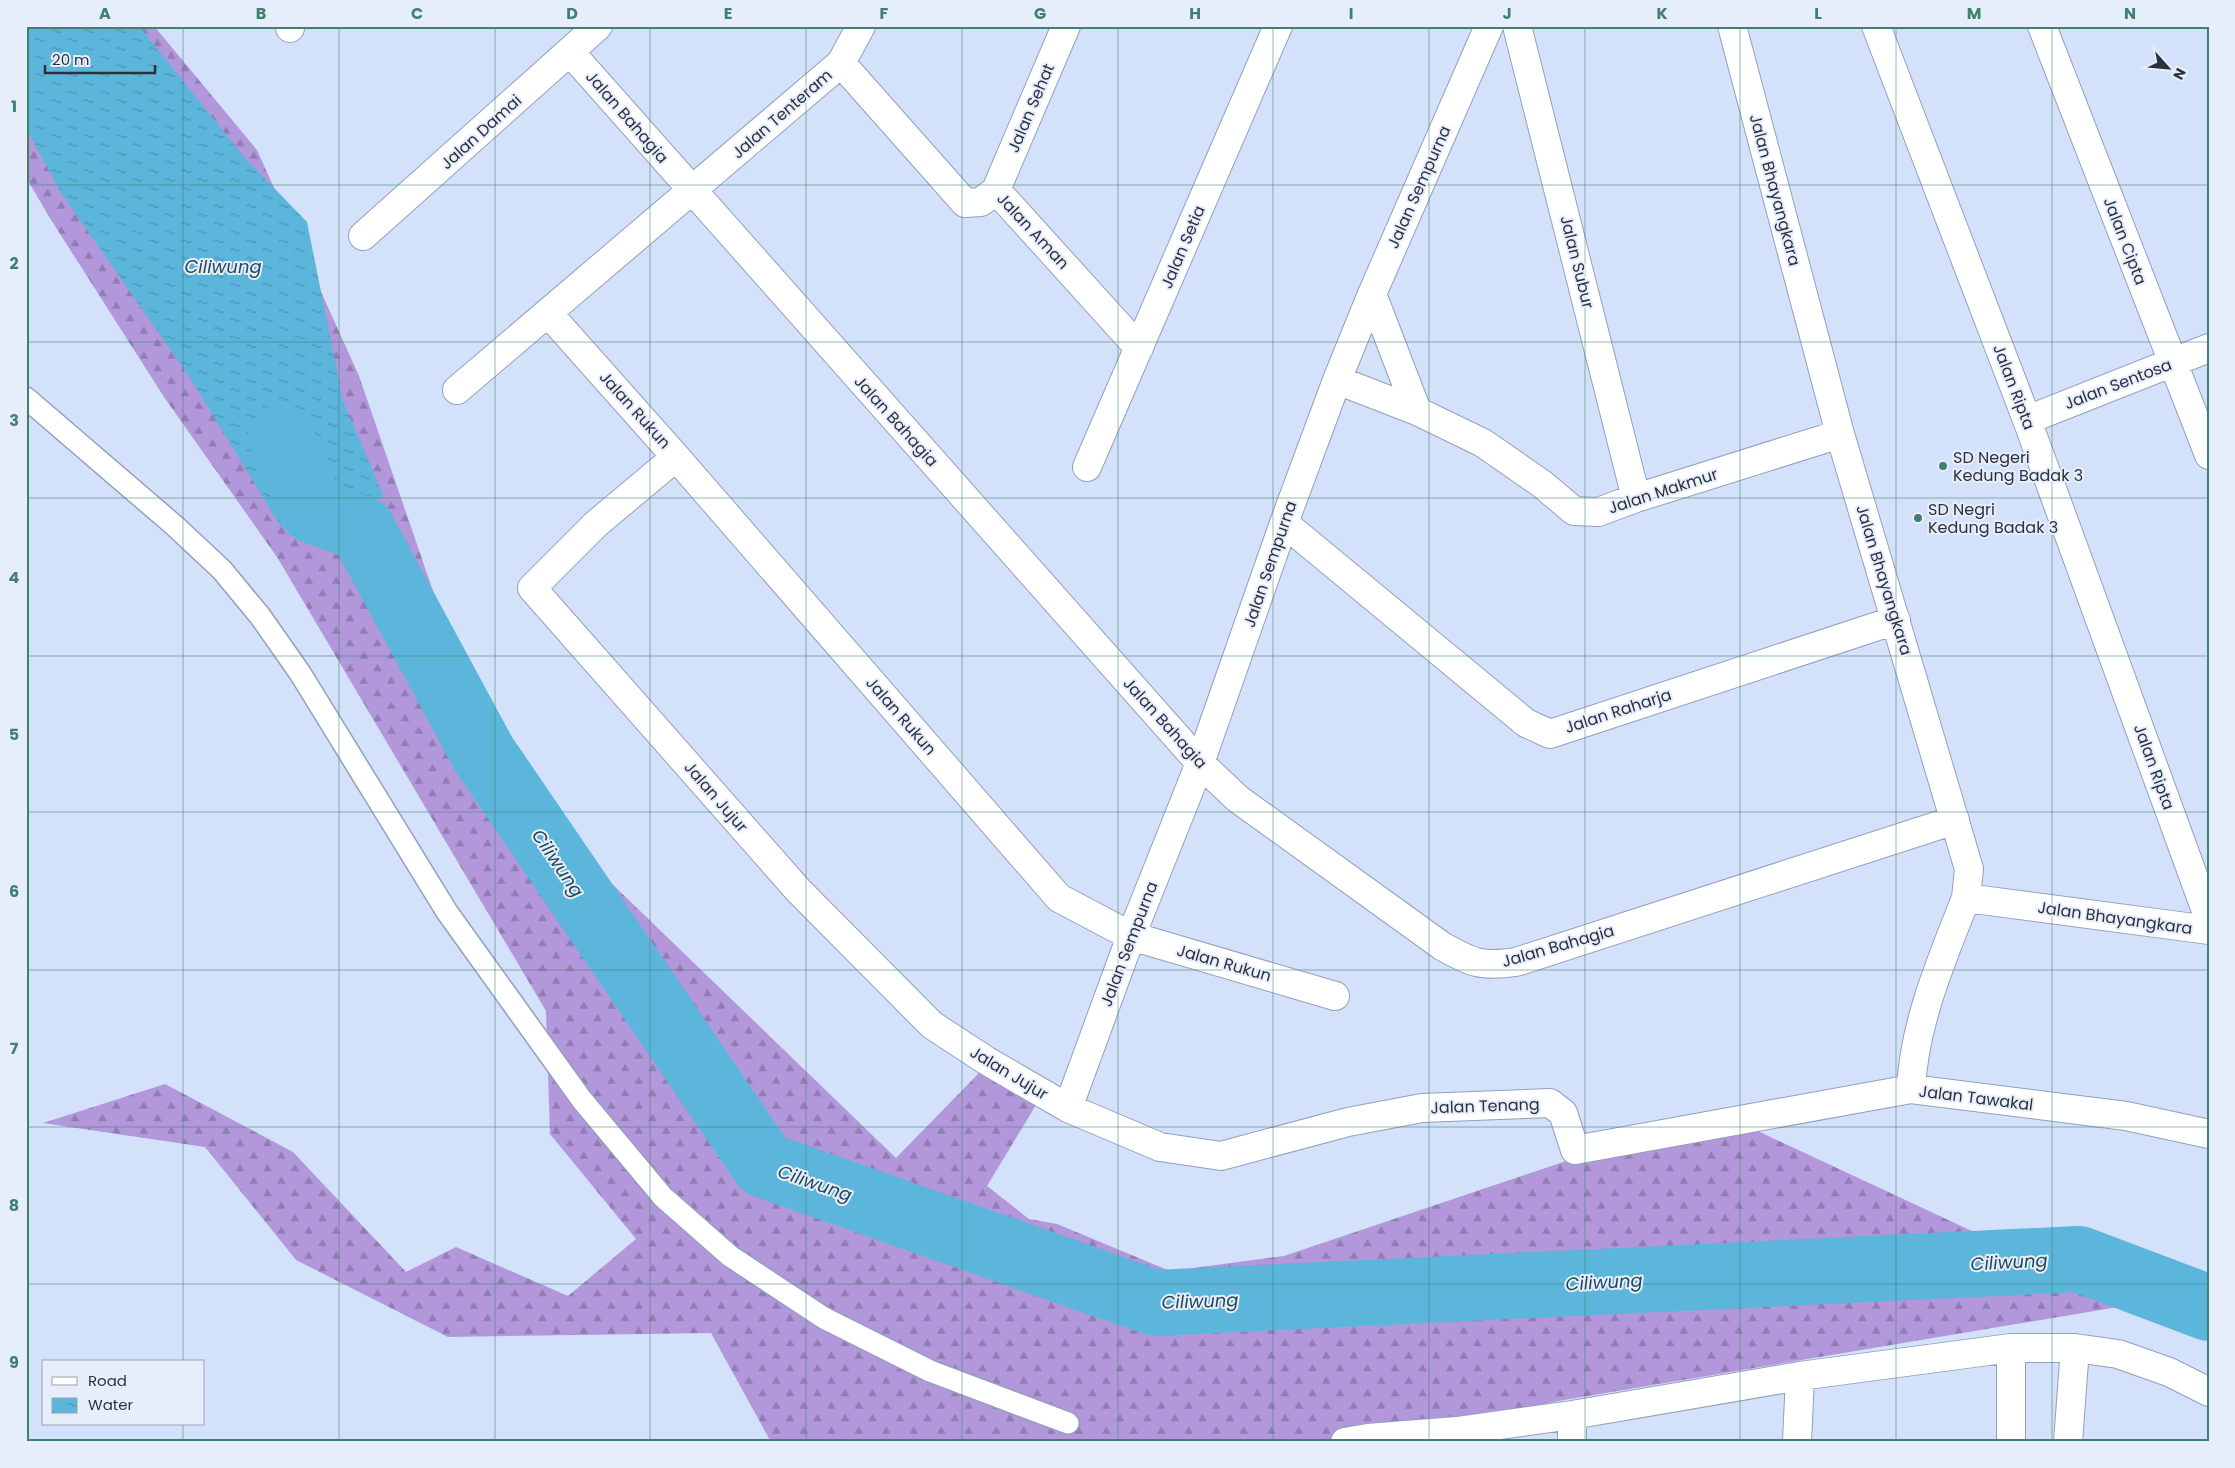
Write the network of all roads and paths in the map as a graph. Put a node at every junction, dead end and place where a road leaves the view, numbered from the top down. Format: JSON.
{"nodes":[{"id":1,"x":598,"y":26,"type":"edge"},
{"id":2,"x":861,"y":26,"type":"edge"},
{"id":3,"x":1066,"y":26,"type":"edge"},
{"id":4,"x":1278,"y":26,"type":"edge"},
{"id":5,"x":1489,"y":26,"type":"edge"},
{"id":6,"x":1517,"y":26,"type":"edge"},
{"id":7,"x":1732,"y":26,"type":"edge"},
{"id":8,"x":1876,"y":26,"type":"edge"},
{"id":9,"x":2042,"y":26,"type":"edge"},
{"id":10,"x":570,"y":52,"type":"junction"},
{"id":11,"x":841,"y":63,"type":"junction"},
{"id":12,"x":996,"y":190,"type":"junction"},
{"id":13,"x":692,"y":192,"type":"junction"},
{"id":14,"x":364,"y":236,"type":"dead end"},
{"id":15,"x":1372,"y":294,"type":"junction"},
{"id":16,"x":548,"y":313,"type":"junction"},
{"id":17,"x":1139,"y":348,"type":"junction"},
{"id":18,"x":2209,"y":348,"type":"edge"},
{"id":19,"x":2172,"y":363,"type":"junction"},
{"id":20,"x":1337,"y":380,"type":"junction"},
{"id":21,"x":456,"y":390,"type":"dead end"},
{"id":22,"x":26,"y":398,"type":"edge"},
{"id":23,"x":1417,"y":412,"type":"junction"},
{"id":24,"x":2027,"y":420,"type":"junction"},
{"id":25,"x":1840,"y":434,"type":"junction"},
{"id":26,"x":2209,"y":454,"type":"edge"},
{"id":27,"x":676,"y":456,"type":"junction"},
{"id":28,"x":1087,"y":468,"type":"dead end"},
{"id":29,"x":1636,"y":498,"type":"junction"},
{"id":30,"x":1284,"y":523,"type":"junction"},
{"id":31,"x":1896,"y":620,"type":"junction"},
{"id":32,"x":1200,"y":763,"type":"junction"},
{"id":33,"x":1955,"y":820,"type":"junction"},
{"id":34,"x":1966,"y":898,"type":"junction"},
{"id":35,"x":2209,"y":919,"type":"edge"},
{"id":36,"x":2209,"y":930,"type":"edge"},
{"id":37,"x":1131,"y":936,"type":"junction"},
{"id":38,"x":1335,"y":996,"type":"dead end"},
{"id":39,"x":1911,"y":1089,"type":"junction"},
{"id":40,"x":1068,"y":1108,"type":"junction"},
{"id":41,"x":2209,"y":1134,"type":"edge"},
{"id":42,"x":2012,"y":1348,"type":"junction"},
{"id":43,"x":2075,"y":1348,"type":"junction"},
{"id":44,"x":1800,"y":1376,"type":"junction"},
{"id":45,"x":2209,"y":1392,"type":"edge"},
{"id":46,"x":1572,"y":1415,"type":"junction"},
{"id":47,"x":1068,"y":1423,"type":"dead end"},
{"id":48,"x":1360,"y":1440,"type":"edge"},
{"id":49,"x":1572,"y":1442,"type":"edge"},
{"id":50,"x":1797,"y":1442,"type":"edge"},
{"id":51,"x":2011,"y":1442,"type":"edge"},
{"id":52,"x":2068,"y":1442,"type":"edge"}],
"edges":[{"from":1,"to":10,"type":"street","name":"Jalan Damai"},
{"from":2,"to":11,"type":"street","name":"Jalan Tenteram"},
{"from":3,"to":12,"type":"street","name":"Jalan Sehat"},
{"from":4,"to":17,"type":"street","name":"Jalan Setia"},
{"from":5,"to":15,"type":"street","name":"Jalan Sempurna"},
{"from":6,"to":29,"type":"street","name":"Jalan Subur"},
{"from":7,"to":25,"type":"street","name":"Jalan Bhayangkara"},
{"from":8,"to":24,"type":"street","name":"Jalan Ripta"},
{"from":9,"to":19,"type":"street","name":"Jalan Cipta"},
{"from":10,"to":13,"type":"street","name":"Jalan Bahagia"},
{"from":10,"to":14,"type":"street","name":"Jalan Damai"},
{"from":11,"to":12,"type":"street","name":"Jalan Aman"},
{"from":11,"to":13,"type":"street","name":"Jalan Tenteram"},
{"from":12,"to":17,"type":"street","name":"Jalan Aman"},
{"from":13,"to":16,"type":"street","name":"Jalan Tenteram"},
{"from":13,"to":32,"type":"street","name":"Jalan Bahagia"},
{"from":15,"to":20,"type":"street","name":"Jalan Sempurna"},
{"from":15,"to":23,"type":"street"},
{"from":16,"to":21,"type":"street","name":"Jalan Tenteram"},
{"from":16,"to":27,"type":"street","name":"Jalan Rukun"},
{"from":17,"to":28,"type":"street","name":"Jalan Setia"},
{"from":18,"to":19,"type":"street","name":"Jalan Sentosa"},
{"from":19,"to":24,"type":"street","name":"Jalan Sentosa"},
{"from":19,"to":26,"type":"street","name":"Jalan Cipta"},
{"from":20,"to":23,"type":"street","name":"Jalan Makmur"},
{"from":20,"to":30,"type":"street","name":"Jalan Sempurna"},
{"from":22,"to":47,"type":"lane"},
{"from":23,"to":29,"type":"street","name":"Jalan Makmur"},
{"from":24,"to":35,"type":"street","name":"Jalan Ripta"},
{"from":25,"to":29,"type":"street","name":"Jalan Makmur"},
{"from":25,"to":31,"type":"street","name":"Jalan Bhayangkara"},
{"from":27,"to":37,"type":"street","name":"Jalan Rukun"},
{"from":27,"to":40,"type":"street","name":"Jalan Jujur"},
{"from":30,"to":31,"type":"street","name":"Jalan Raharja"},
{"from":30,"to":32,"type":"street","name":"Jalan Sempurna"},
{"from":31,"to":33,"type":"street","name":"Jalan Bhayangkara"},
{"from":32,"to":33,"type":"street","name":"Jalan Bahagia"},
{"from":32,"to":37,"type":"street","name":"Jalan Sempurna"},
{"from":33,"to":34,"type":"street","name":"Jalan Bhayangkara"},
{"from":34,"to":36,"type":"street","name":"Jalan Bhayangkara"},
{"from":34,"to":39,"type":"street","name":"Jalan Tawakal"},
{"from":37,"to":38,"type":"street","name":"Jalan Rukun"},
{"from":37,"to":40,"type":"street","name":"Jalan Sempurna"},
{"from":39,"to":40,"type":"street","name":"Jalan Tenang"},
{"from":39,"to":41,"type":"street","name":"Jalan Tawakal"},
{"from":42,"to":43,"type":"street"},
{"from":42,"to":44,"type":"street"},
{"from":42,"to":51,"type":"street"},
{"from":43,"to":45,"type":"street"},
{"from":43,"to":52,"type":"street"},
{"from":44,"to":46,"type":"street"},
{"from":44,"to":50,"type":"street"},
{"from":46,"to":48,"type":"street"},
{"from":46,"to":49,"type":"street"}]}
